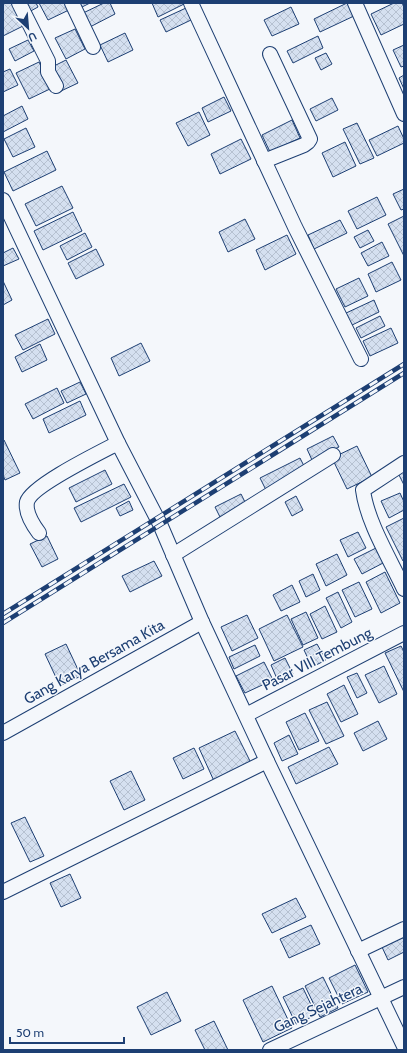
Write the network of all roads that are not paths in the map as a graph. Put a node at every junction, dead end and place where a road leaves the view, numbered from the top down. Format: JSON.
{"nodes":[{"id":1,"x":19,"y":3,"type":"edge"},
{"id":2,"x":72,"y":3,"type":"edge"},
{"id":3,"x":192,"y":3,"type":"edge"},
{"id":4,"x":355,"y":3,"type":"edge"},
{"id":5,"x":93,"y":47,"type":"dead end"},
{"id":6,"x":270,"y":54,"type":"dead end"},
{"id":7,"x":56,"y":86,"type":"dead end"},
{"id":8,"x":404,"y":114,"type":"edge"},
{"id":9,"x":264,"y":161,"type":"junction"},
{"id":10,"x":3,"y":200,"type":"edge"},
{"id":11,"x":361,"y":359,"type":"dead end"},
{"id":12,"x":118,"y":443,"type":"junction"},
{"id":13,"x":334,"y":455,"type":"dead end"},
{"id":14,"x":404,"y":463,"type":"edge"},
{"id":15,"x":40,"y":533,"type":"dead end"},
{"id":16,"x":173,"y":555,"type":"junction"},
{"id":17,"x":404,"y":589,"type":"edge"},
{"id":18,"x":202,"y":622,"type":"junction"},
{"id":19,"x":404,"y":633,"type":"edge"},
{"id":20,"x":246,"y":715,"type":"junction"},
{"id":21,"x":3,"y":733,"type":"edge"},
{"id":22,"x":267,"y":761,"type":"junction"},
{"id":23,"x":3,"y":892,"type":"edge"},
{"id":24,"x":404,"y":929,"type":"edge"},
{"id":25,"x":358,"y":951,"type":"junction"},
{"id":26,"x":404,"y":987,"type":"edge"},
{"id":27,"x":381,"y":998,"type":"junction"},
{"id":28,"x":404,"y":1046,"type":"edge"},
{"id":29,"x":270,"y":1050,"type":"edge"}],
"edges":[{"from":1,"to":7,"type":"street"},
{"from":2,"to":5,"type":"street"},
{"from":3,"to":9,"type":"street"},
{"from":4,"to":8,"type":"street"},
{"from":6,"to":9,"type":"street"},
{"from":9,"to":11,"type":"street"},
{"from":10,"to":12,"type":"street"},
{"from":12,"to":15,"type":"street"},
{"from":12,"to":16,"type":"street"},
{"from":13,"to":16,"type":"street"},
{"from":14,"to":17,"type":"street"},
{"from":16,"to":18,"type":"street"},
{"from":18,"to":20,"type":"street"},
{"from":18,"to":21,"type":"street","name":"Gang Karya Bersama Kita"},
{"from":19,"to":20,"type":"street","name":"Pasar VIII Tembung"},
{"from":20,"to":22,"type":"street"},
{"from":22,"to":23,"type":"street"},
{"from":22,"to":25,"type":"street"},
{"from":24,"to":25,"type":"street"},
{"from":25,"to":27,"type":"street"},
{"from":26,"to":27,"type":"street","name":"Gang Sejahtera"},
{"from":27,"to":28,"type":"street"},
{"from":27,"to":29,"type":"street","name":"Gang Sejahtera"}]}
